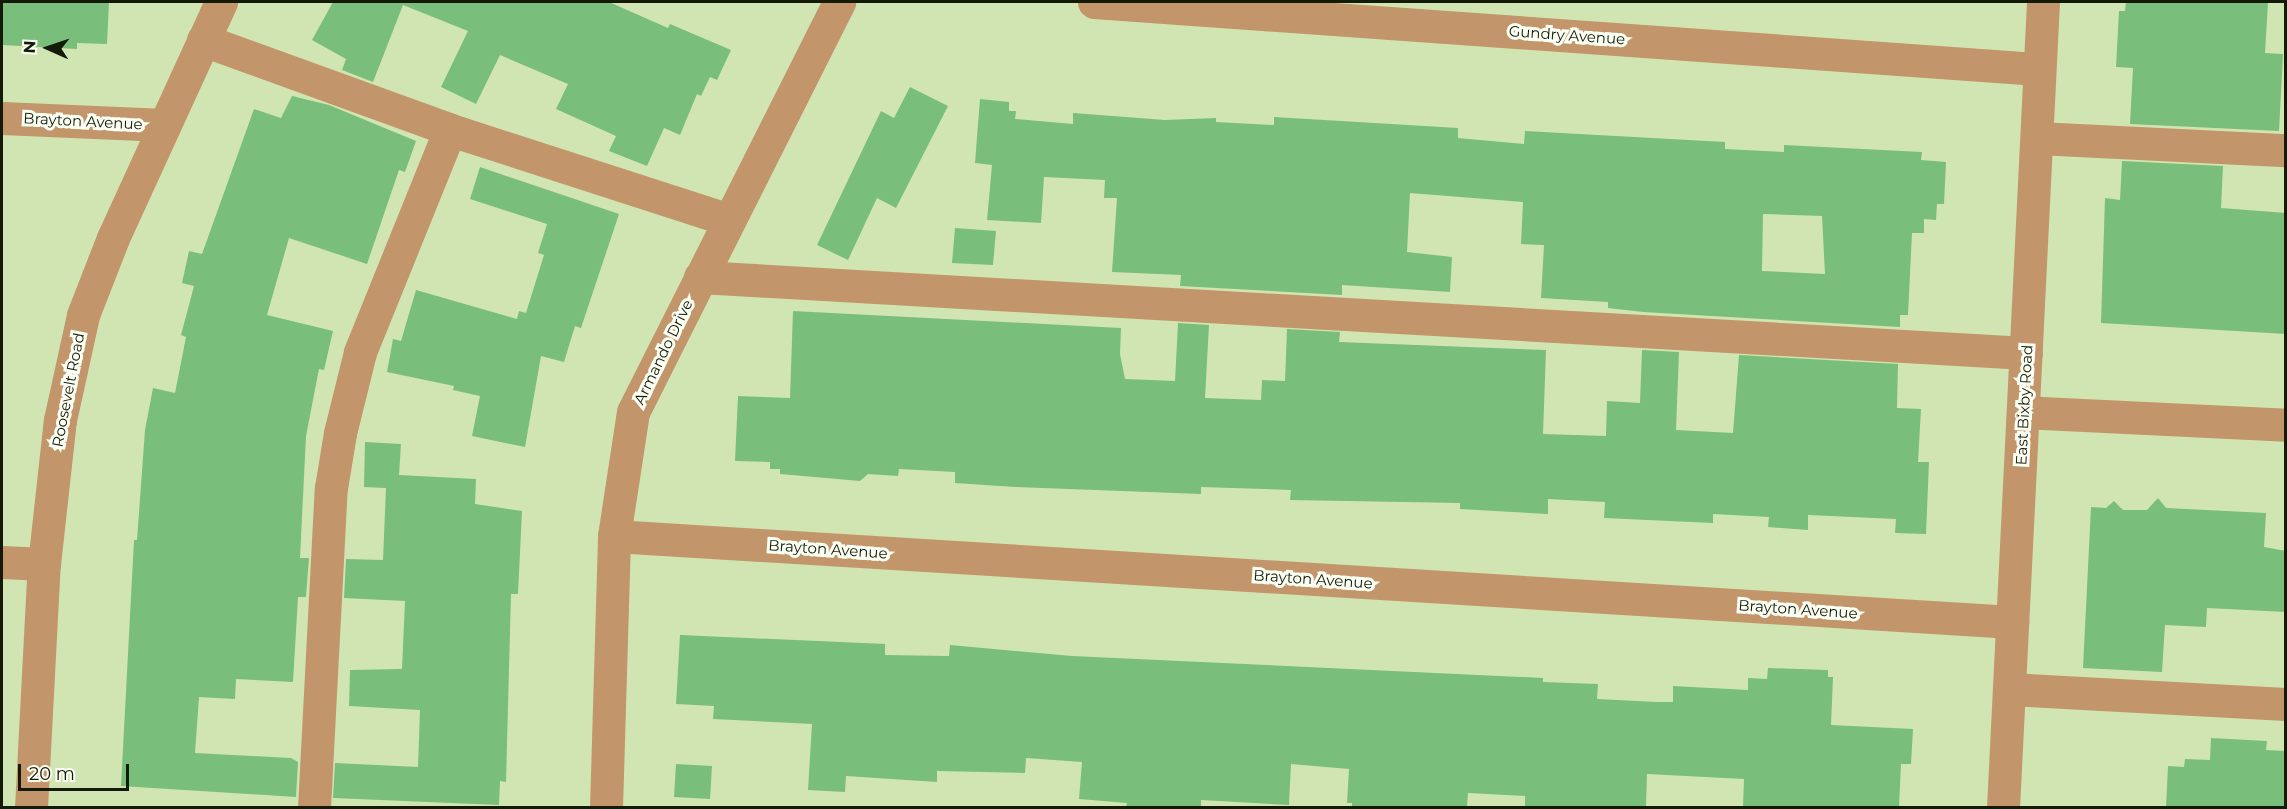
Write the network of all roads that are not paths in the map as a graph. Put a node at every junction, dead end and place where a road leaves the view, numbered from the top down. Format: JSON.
{"nodes":[{"id":1,"x":221,"y":2,"type":"edge"},
{"id":2,"x":838,"y":2,"type":"edge"},
{"id":3,"x":1094,"y":2,"type":"edge"},
{"id":4,"x":2043,"y":2,"type":"edge"},
{"id":5,"x":203,"y":40,"type":"junction"},
{"id":6,"x":2039,"y":69,"type":"junction"},
{"id":7,"x":2,"y":118,"type":"edge"},
{"id":8,"x":164,"y":125,"type":"junction"},
{"id":9,"x":450,"y":129,"type":"junction"},
{"id":10,"x":2037,"y":138,"type":"junction"},
{"id":11,"x":2286,"y":150,"type":"edge"},
{"id":12,"x":729,"y":220,"type":"junction"},
{"id":13,"x":700,"y":277,"type":"junction"},
{"id":14,"x":2026,"y":353,"type":"junction"},
{"id":15,"x":2023,"y":412,"type":"junction"},
{"id":16,"x":2286,"y":425,"type":"edge"},
{"id":17,"x":614,"y":536,"type":"junction"},
{"id":18,"x":2,"y":562,"type":"edge"},
{"id":19,"x":44,"y":564,"type":"junction"},
{"id":20,"x":2012,"y":622,"type":"junction"},
{"id":21,"x":2009,"y":689,"type":"junction"},
{"id":22,"x":2286,"y":704,"type":"edge"},
{"id":23,"x":31,"y":807,"type":"edge"},
{"id":24,"x":314,"y":807,"type":"edge"},
{"id":25,"x":606,"y":807,"type":"edge"},
{"id":26,"x":2003,"y":807,"type":"edge"}],
"edges":[{"from":1,"to":5,"type":"street","name":"Roosevelt Road"},
{"from":2,"to":12,"type":"street","name":"Armando Drive"},
{"from":3,"to":6,"type":"street","name":"Gundry Avenue"},
{"from":4,"to":6,"type":"street","name":"East Bixby Road"},
{"from":5,"to":8,"type":"street","name":"Roosevelt Road"},
{"from":5,"to":9,"type":"street"},
{"from":6,"to":10,"type":"street","name":"East Bixby Road"},
{"from":7,"to":8,"type":"street","name":"Brayton Avenue"},
{"from":8,"to":19,"type":"street","name":"Roosevelt Road"},
{"from":9,"to":12,"type":"street"},
{"from":9,"to":24,"type":"street"},
{"from":10,"to":11,"type":"street"},
{"from":10,"to":14,"type":"street","name":"East Bixby Road"},
{"from":12,"to":13,"type":"street","name":"Armando Drive"},
{"from":13,"to":14,"type":"street"},
{"from":13,"to":17,"type":"street","name":"Armando Drive"},
{"from":14,"to":15,"type":"street","name":"East Bixby Road"},
{"from":15,"to":16,"type":"street"},
{"from":15,"to":20,"type":"street","name":"East Bixby Road"},
{"from":17,"to":20,"type":"street","name":"Brayton Avenue"},
{"from":17,"to":25,"type":"street","name":"Armando Drive"},
{"from":18,"to":19,"type":"street"},
{"from":19,"to":23,"type":"street","name":"Roosevelt Road"},
{"from":20,"to":21,"type":"street","name":"East Bixby Road"},
{"from":21,"to":22,"type":"street"},
{"from":21,"to":26,"type":"street","name":"East Bixby Road"}]}
